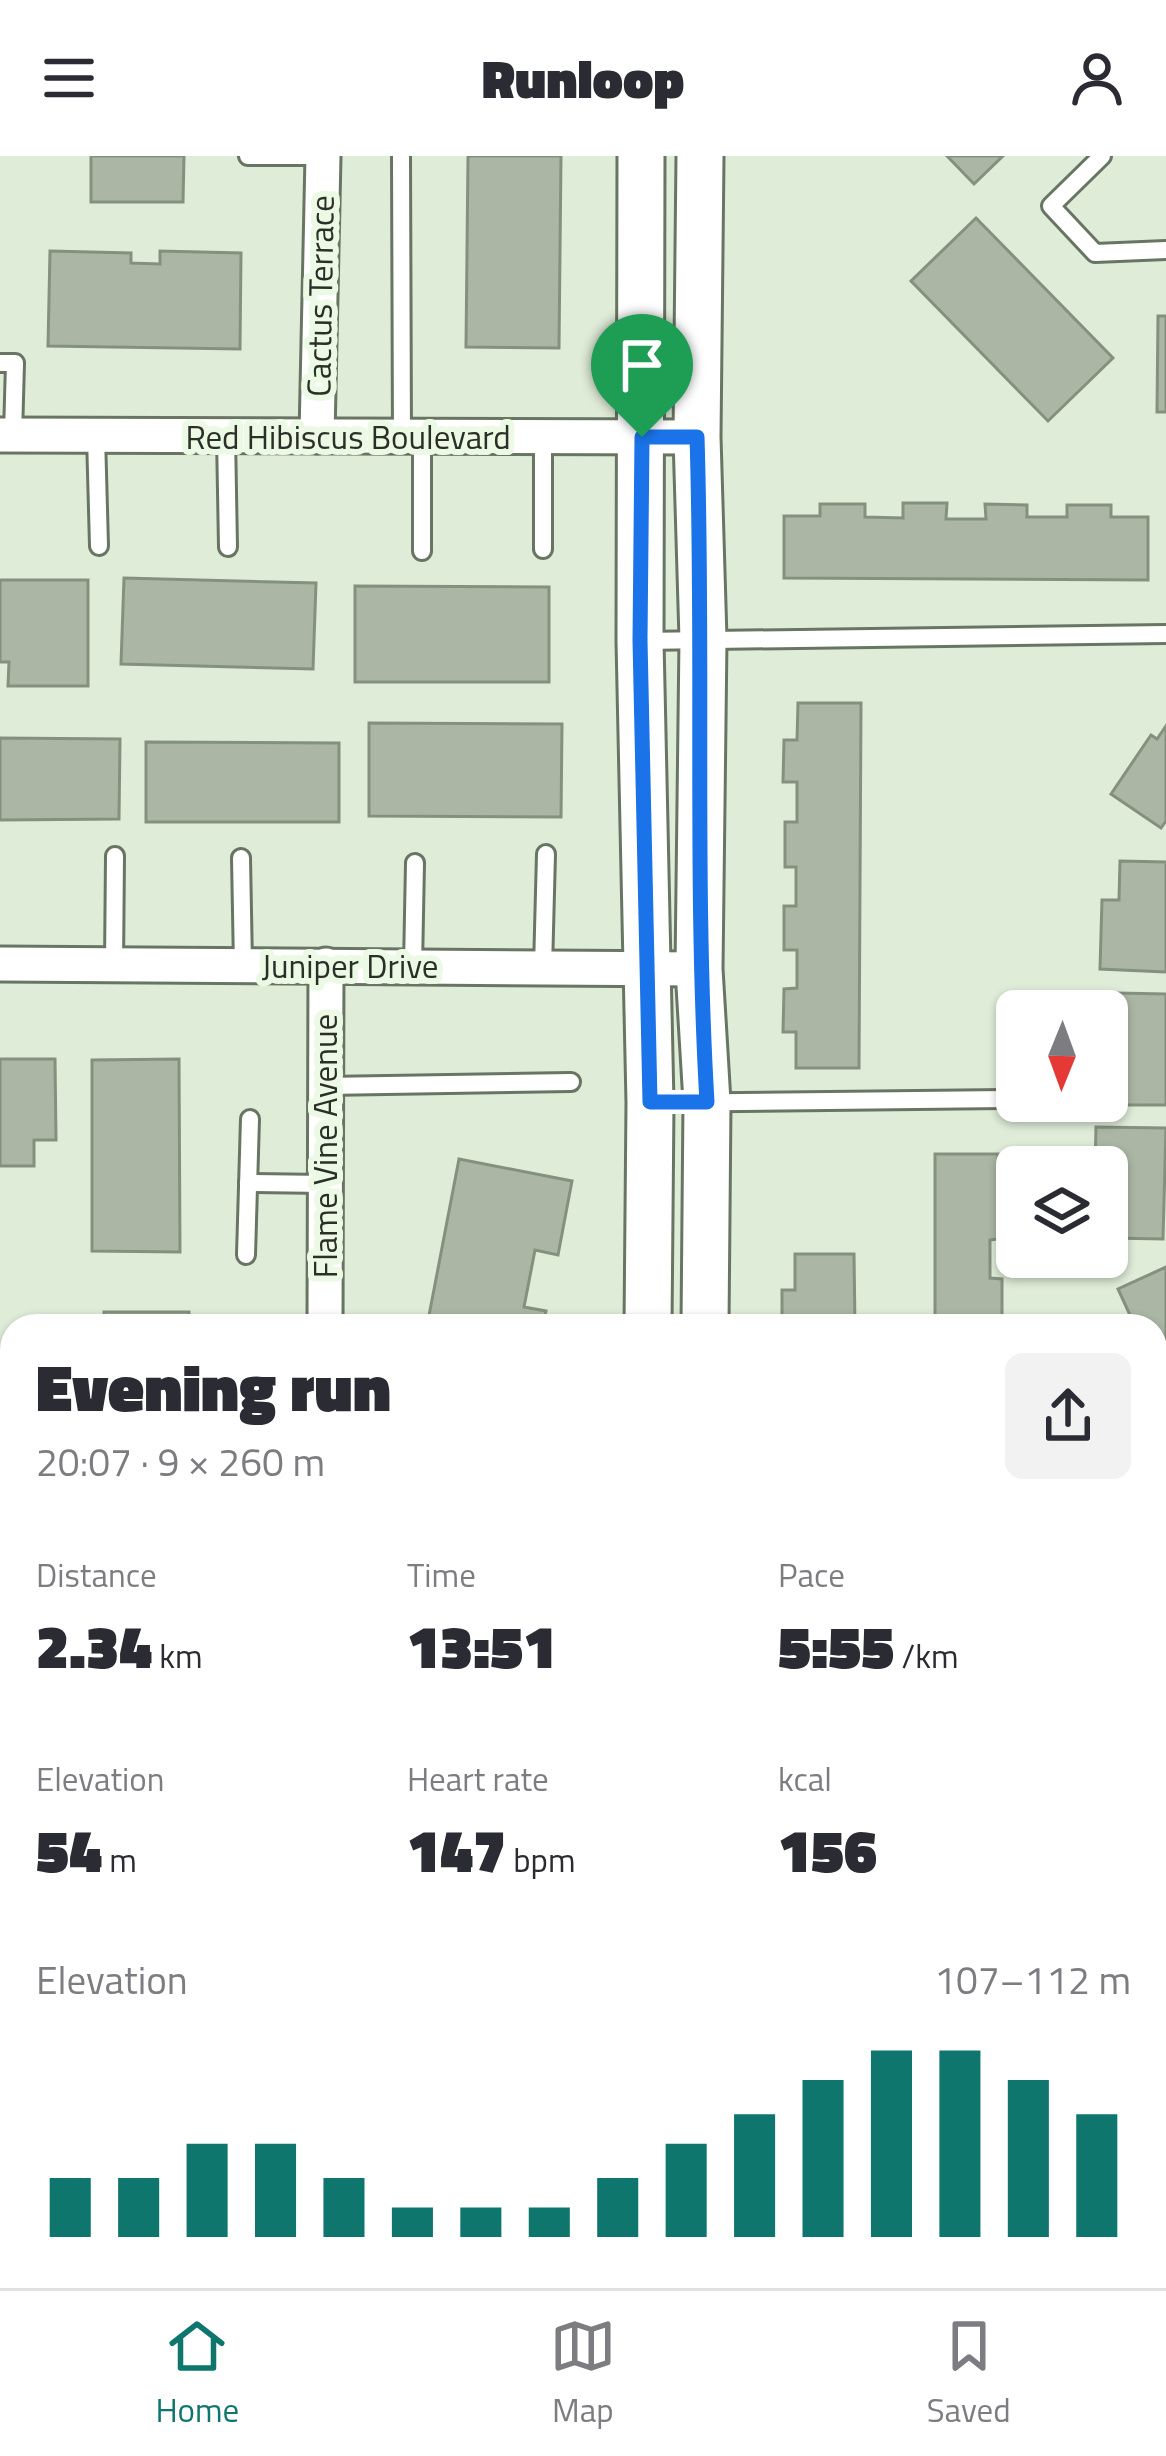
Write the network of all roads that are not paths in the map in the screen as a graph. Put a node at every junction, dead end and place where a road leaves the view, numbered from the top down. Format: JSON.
{"nodes":[{"id":1,"x":248,"y":156,"type":"edge"},
{"id":2,"x":323,"y":156,"type":"edge"},
{"id":3,"x":401,"y":156,"type":"edge"},
{"id":4,"x":641,"y":156,"type":"edge"},
{"id":5,"x":700,"y":156,"type":"edge"},
{"id":6,"x":1102,"y":156,"type":"edge"},
{"id":7,"x":1166,"y":250,"type":"edge"},
{"id":8,"x":0,"y":363,"type":"edge"},
{"id":9,"x":7,"y":435,"type":"edge"},
{"id":10,"x":96,"y":436,"type":"junction"},
{"id":11,"x":226,"y":436,"type":"junction"},
{"id":12,"x":317,"y":436,"type":"junction"},
{"id":13,"x":412,"y":437,"type":"junction"},
{"id":14,"x":543,"y":437,"type":"junction"},
{"id":15,"x":642,"y":437,"type":"junction"},
{"id":16,"x":697,"y":437,"type":"junction"},
{"id":17,"x":99,"y":546,"type":"dead end"},
{"id":18,"x":228,"y":547,"type":"dead end"},
{"id":19,"x":543,"y":549,"type":"dead end"},
{"id":20,"x":422,"y":550,"type":"dead end"},
{"id":21,"x":1166,"y":634,"type":"edge"},
{"id":22,"x":703,"y":638,"type":"junction"},
{"id":23,"x":640,"y":640,"type":"junction"},
{"id":24,"x":546,"y":854,"type":"dead end"},
{"id":25,"x":115,"y":856,"type":"dead end"},
{"id":26,"x":242,"y":858,"type":"dead end"},
{"id":27,"x":415,"y":862,"type":"dead end"},
{"id":28,"x":0,"y":964,"type":"edge"},
{"id":29,"x":114,"y":965,"type":"junction"},
{"id":30,"x":243,"y":965,"type":"junction"},
{"id":31,"x":326,"y":965,"type":"junction"},
{"id":32,"x":413,"y":966,"type":"junction"},
{"id":33,"x":543,"y":968,"type":"junction"},
{"id":34,"x":645,"y":969,"type":"junction"},
{"id":35,"x":699,"y":969,"type":"junction"},
{"id":36,"x":571,"y":1082,"type":"dead end"},
{"id":37,"x":325,"y":1086,"type":"junction"},
{"id":38,"x":996,"y":1100,"type":"edge"},
{"id":39,"x":650,"y":1102,"type":"junction"},
{"id":40,"x":707,"y":1102,"type":"junction"},
{"id":41,"x":250,"y":1119,"type":"dead end"},
{"id":42,"x":248,"y":1183,"type":"junction"},
{"id":43,"x":325,"y":1184,"type":"junction"},
{"id":44,"x":246,"y":1256,"type":"dead end"},
{"id":45,"x":325,"y":1314,"type":"edge"},
{"id":46,"x":648,"y":1314,"type":"edge"},
{"id":47,"x":705,"y":1314,"type":"edge"}],
"edges":[{"from":1,"to":2,"type":"lane"},
{"from":2,"to":12,"type":"street","name":"Cactus Terrace"},
{"from":3,"to":13,"type":"lane"},
{"from":4,"to":15,"type":"street"},
{"from":5,"to":16,"type":"street"},
{"from":6,"to":7,"type":"lane"},
{"from":8,"to":9,"type":"lane"},
{"from":9,"to":10,"type":"street","name":"Red Hibiscus Boulevard"},
{"from":10,"to":11,"type":"street","name":"Red Hibiscus Boulevard"},
{"from":10,"to":17,"type":"lane"},
{"from":11,"to":12,"type":"street","name":"Red Hibiscus Boulevard"},
{"from":11,"to":18,"type":"lane"},
{"from":12,"to":13,"type":"street","name":"Red Hibiscus Boulevard"},
{"from":13,"to":14,"type":"street","name":"Red Hibiscus Boulevard"},
{"from":13,"to":20,"type":"lane"},
{"from":14,"to":15,"type":"street","name":"Red Hibiscus Boulevard"},
{"from":14,"to":19,"type":"lane"},
{"from":15,"to":16,"type":"street","name":"Red Hibiscus Boulevard"},
{"from":15,"to":23,"type":"street"},
{"from":16,"to":22,"type":"street"},
{"from":21,"to":22,"type":"lane"},
{"from":22,"to":23,"type":"lane"},
{"from":22,"to":35,"type":"street"},
{"from":23,"to":34,"type":"street"},
{"from":24,"to":33,"type":"lane"},
{"from":25,"to":29,"type":"lane"},
{"from":26,"to":30,"type":"lane"},
{"from":27,"to":32,"type":"lane"},
{"from":28,"to":29,"type":"street","name":"Juniper Drive"},
{"from":29,"to":30,"type":"street","name":"Juniper Drive"},
{"from":30,"to":31,"type":"street","name":"Juniper Drive"},
{"from":31,"to":32,"type":"street","name":"Juniper Drive"},
{"from":31,"to":37,"type":"street","name":"Flame Vine Avenue"},
{"from":32,"to":33,"type":"street","name":"Juniper Drive"},
{"from":33,"to":34,"type":"street","name":"Juniper Drive"},
{"from":34,"to":35,"type":"street","name":"Juniper Drive"},
{"from":34,"to":39,"type":"street"},
{"from":35,"to":40,"type":"street"},
{"from":36,"to":37,"type":"lane"},
{"from":37,"to":43,"type":"street","name":"Flame Vine Avenue"},
{"from":38,"to":40,"type":"lane"},
{"from":39,"to":40,"type":"lane"},
{"from":39,"to":46,"type":"street"},
{"from":40,"to":47,"type":"street"},
{"from":41,"to":42,"type":"lane"},
{"from":42,"to":43,"type":"lane"},
{"from":42,"to":44,"type":"lane"},
{"from":43,"to":45,"type":"street","name":"Flame Vine Avenue"}]}
